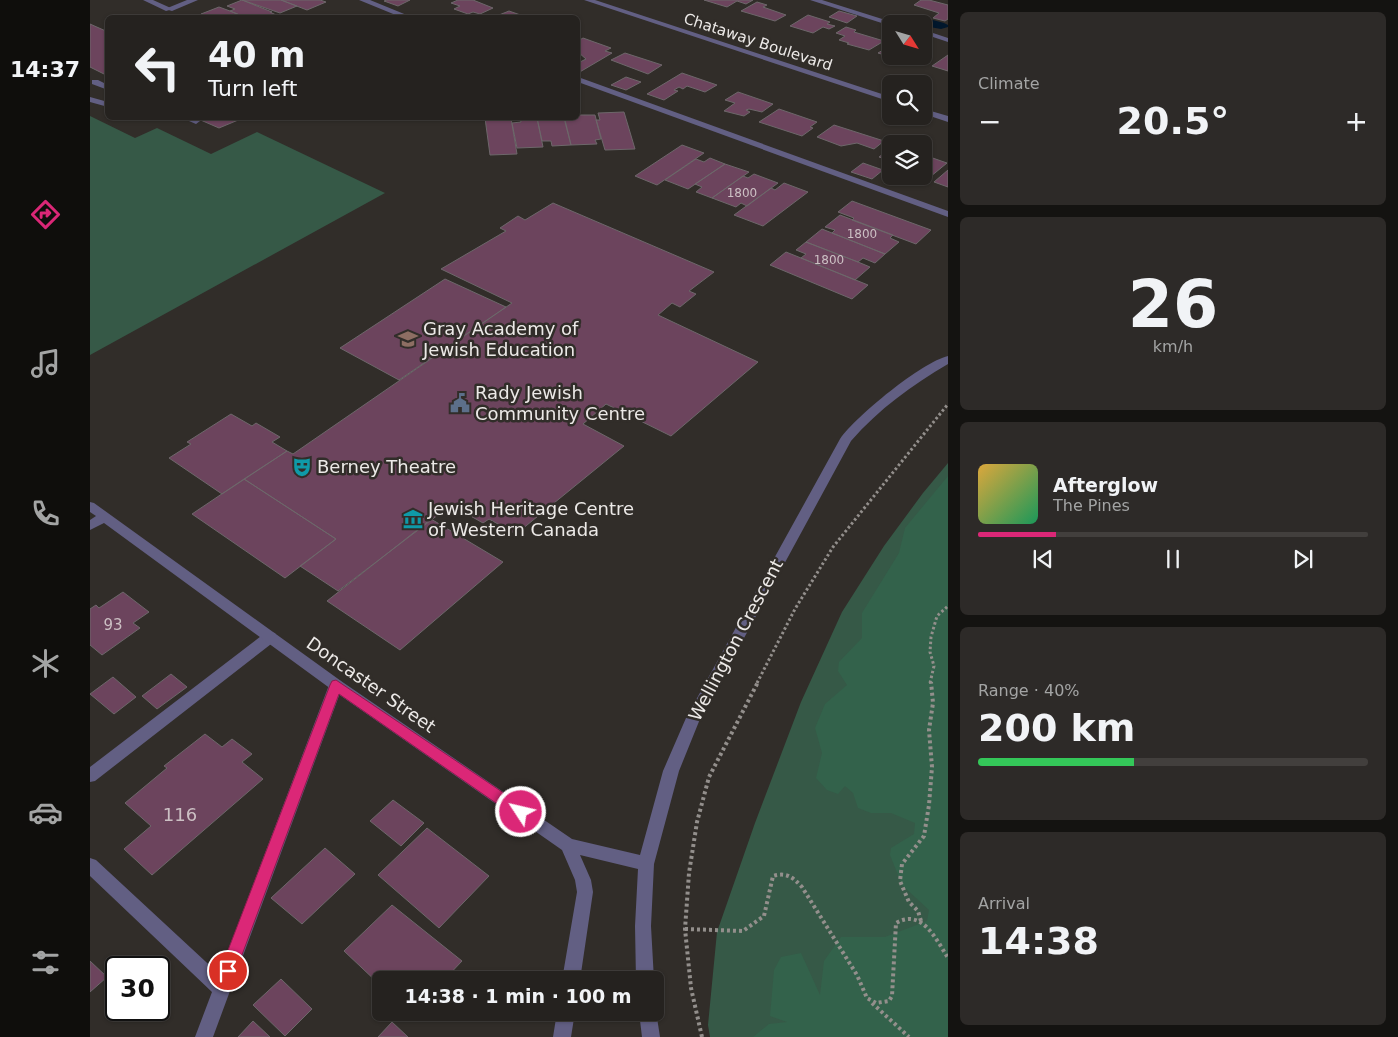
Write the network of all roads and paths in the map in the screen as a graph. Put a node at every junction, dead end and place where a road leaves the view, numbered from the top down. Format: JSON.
{"nodes":[{"id":1,"x":147,"y":0,"type":"edge"},
{"id":2,"x":194,"y":0,"type":"edge"},
{"id":3,"x":363,"y":0,"type":"edge"},
{"id":4,"x":588,"y":0,"type":"edge"},
{"id":5,"x":814,"y":0,"type":"edge"},
{"id":6,"x":403,"y":15,"type":"edge"},
{"id":7,"x":882,"y":20,"type":"edge"},
{"id":8,"x":932,"y":35,"type":"edge"},
{"id":9,"x":948,"y":40,"type":"edge"},
{"id":10,"x":580,"y":79,"type":"edge"},
{"id":11,"x":92,"y":83,"type":"edge"},
{"id":12,"x":105,"y":87,"type":"edge"},
{"id":13,"x":882,"y":97,"type":"edge"},
{"id":14,"x":90,"y":99,"type":"edge"},
{"id":15,"x":105,"y":104,"type":"edge"},
{"id":16,"x":932,"y":114,"type":"edge"},
{"id":17,"x":948,"y":119,"type":"edge"},
{"id":18,"x":193,"y":120,"type":"edge"},
{"id":19,"x":196,"y":121,"type":"dead end"},
{"id":20,"x":948,"y":214,"type":"edge"},
{"id":21,"x":948,"y":359,"type":"edge"},
{"id":22,"x":948,"y":404,"type":"edge"},
{"id":23,"x":90,"y":506,"type":"edge"},
{"id":24,"x":104,"y":517,"type":"junction"},
{"id":25,"x":90,"y":526,"type":"edge"},
{"id":26,"x":948,"y":606,"type":"edge"},
{"id":27,"x":270,"y":637,"type":"junction"},
{"id":28,"x":336,"y":685,"type":"junction"},
{"id":29,"x":90,"y":776,"type":"edge"},
{"id":30,"x":568,"y":844,"type":"junction"},
{"id":31,"x":646,"y":864,"type":"junction"},
{"id":32,"x":90,"y":865,"type":"edge"},
{"id":33,"x":921,"y":921,"type":"junction"},
{"id":34,"x":686,"y":929,"type":"junction"},
{"id":35,"x":948,"y":958,"type":"edge"},
{"id":36,"x":572,"y":971,"type":"edge"},
{"id":37,"x":645,"y":971,"type":"edge"},
{"id":38,"x":222,"y":989,"type":"junction"},
{"id":39,"x":872,"y":1003,"type":"junction"},
{"id":40,"x":565,"y":1021,"type":"edge"},
{"id":41,"x":649,"y":1021,"type":"edge"},
{"id":42,"x":204,"y":1037,"type":"edge"},
{"id":43,"x":562,"y":1037,"type":"edge"},
{"id":44,"x":651,"y":1037,"type":"edge"},
{"id":45,"x":702,"y":1037,"type":"edge"},
{"id":46,"x":909,"y":1037,"type":"edge"}],
"edges":[{"from":1,"to":2,"type":"street"},
{"from":3,"to":6,"type":"street"},
{"from":4,"to":13,"type":"street","name":"Chataway Boulevard"},
{"from":5,"to":7,"type":"street"},
{"from":8,"to":9,"type":"street"},
{"from":10,"to":20,"type":"street"},
{"from":11,"to":12,"type":"street"},
{"from":14,"to":15,"type":"street"},
{"from":16,"to":17,"type":"street"},
{"from":18,"to":19,"type":"street"},
{"from":21,"to":31,"type":"street","name":"Wellington Crescent"},
{"from":22,"to":34,"type":"path"},
{"from":23,"to":24,"type":"street","name":"Doncaster Street"},
{"from":24,"to":25,"type":"street"},
{"from":24,"to":27,"type":"street","name":"Doncaster Street"},
{"from":26,"to":33,"type":"path"},
{"from":27,"to":28,"type":"street","name":"Doncaster Street"},
{"from":27,"to":29,"type":"street"},
{"from":28,"to":30,"type":"street","name":"Doncaster Street"},
{"from":28,"to":38,"type":"street"},
{"from":30,"to":31,"type":"street","name":"Doncaster Street"},
{"from":30,"to":36,"type":"street"},
{"from":31,"to":37,"type":"street","name":"Wellington Crescent"},
{"from":32,"to":38,"type":"street"},
{"from":33,"to":35,"type":"path"},
{"from":33,"to":39,"type":"path"},
{"from":34,"to":39,"type":"path"},
{"from":34,"to":45,"type":"path"},
{"from":38,"to":42,"type":"street"},
{"from":39,"to":46,"type":"path"},
{"from":40,"to":43,"type":"street"},
{"from":41,"to":44,"type":"street"}]}
